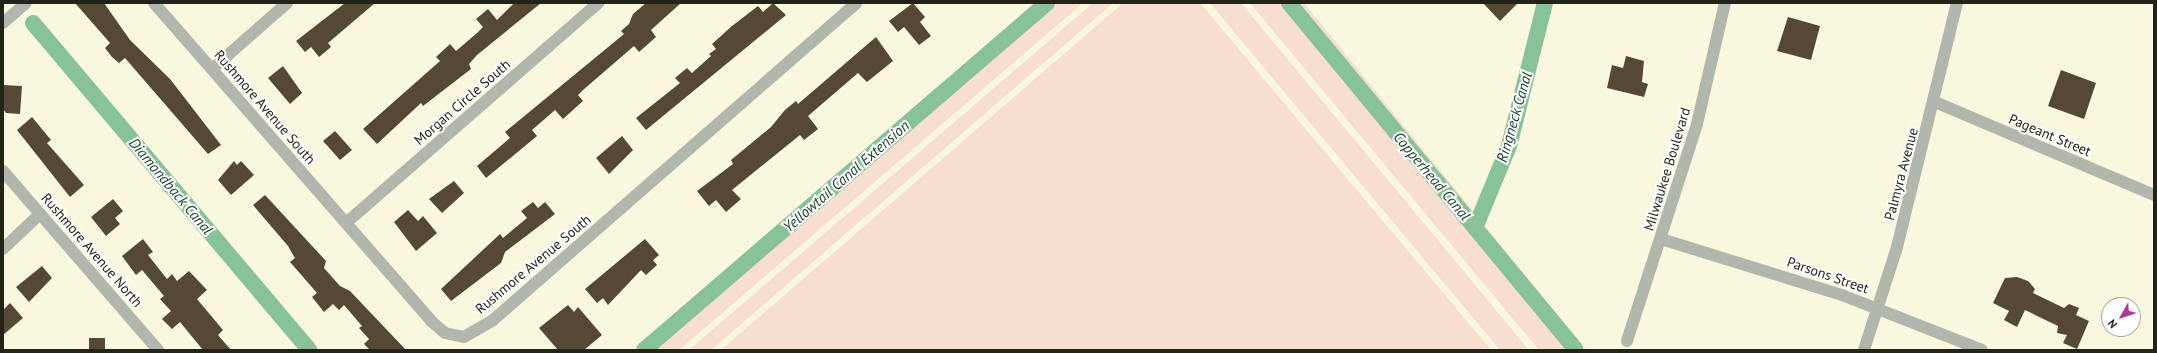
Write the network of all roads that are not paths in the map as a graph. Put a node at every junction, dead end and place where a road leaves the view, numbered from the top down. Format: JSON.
{"nodes":[{"id":1,"x":154,"y":3,"type":"edge"},
{"id":2,"x":287,"y":3,"type":"edge"},
{"id":3,"x":598,"y":3,"type":"edge"},
{"id":4,"x":856,"y":3,"type":"edge"},
{"id":5,"x":1725,"y":3,"type":"edge"},
{"id":6,"x":1957,"y":3,"type":"edge"},
{"id":7,"x":22,"y":4,"type":"edge"},
{"id":8,"x":3,"y":23,"type":"edge"},
{"id":9,"x":212,"y":69,"type":"junction"},
{"id":10,"x":1935,"y":102,"type":"junction"},
{"id":11,"x":3,"y":171,"type":"edge"},
{"id":12,"x":2154,"y":196,"type":"edge"},
{"id":13,"x":40,"y":214,"type":"junction"},
{"id":14,"x":346,"y":223,"type":"junction"},
{"id":15,"x":1661,"y":239,"type":"junction"},
{"id":16,"x":3,"y":249,"type":"edge"},
{"id":17,"x":1879,"y":308,"type":"junction"},
{"id":18,"x":1627,"y":341,"type":"dead end"},
{"id":19,"x":158,"y":350,"type":"edge"},
{"id":20,"x":1864,"y":350,"type":"edge"},
{"id":21,"x":1982,"y":350,"type":"edge"}],
"edges":[{"from":1,"to":9,"type":"street","name":"Rushmore Avenue South"},
{"from":2,"to":9,"type":"street"},
{"from":3,"to":14,"type":"street","name":"Morgan Circle South"},
{"from":4,"to":14,"type":"street","name":"Rushmore Avenue South"},
{"from":5,"to":15,"type":"street","name":"Milwaukee Boulevard"},
{"from":6,"to":10,"type":"street","name":"Palmyra Avenue"},
{"from":7,"to":8,"type":"street"},
{"from":9,"to":14,"type":"street","name":"Rushmore Avenue South"},
{"from":10,"to":12,"type":"street","name":"Pageant Street"},
{"from":10,"to":17,"type":"street","name":"Palmyra Avenue"},
{"from":11,"to":13,"type":"street","name":"Rushmore Avenue North"},
{"from":13,"to":16,"type":"street"},
{"from":13,"to":19,"type":"street","name":"Rushmore Avenue North"},
{"from":15,"to":17,"type":"street","name":"Parsons Street"},
{"from":15,"to":18,"type":"street","name":"Milwaukee Boulevard"},
{"from":17,"to":20,"type":"street","name":"Palmyra Avenue"},
{"from":17,"to":21,"type":"street","name":"Parsons Street"}]}
